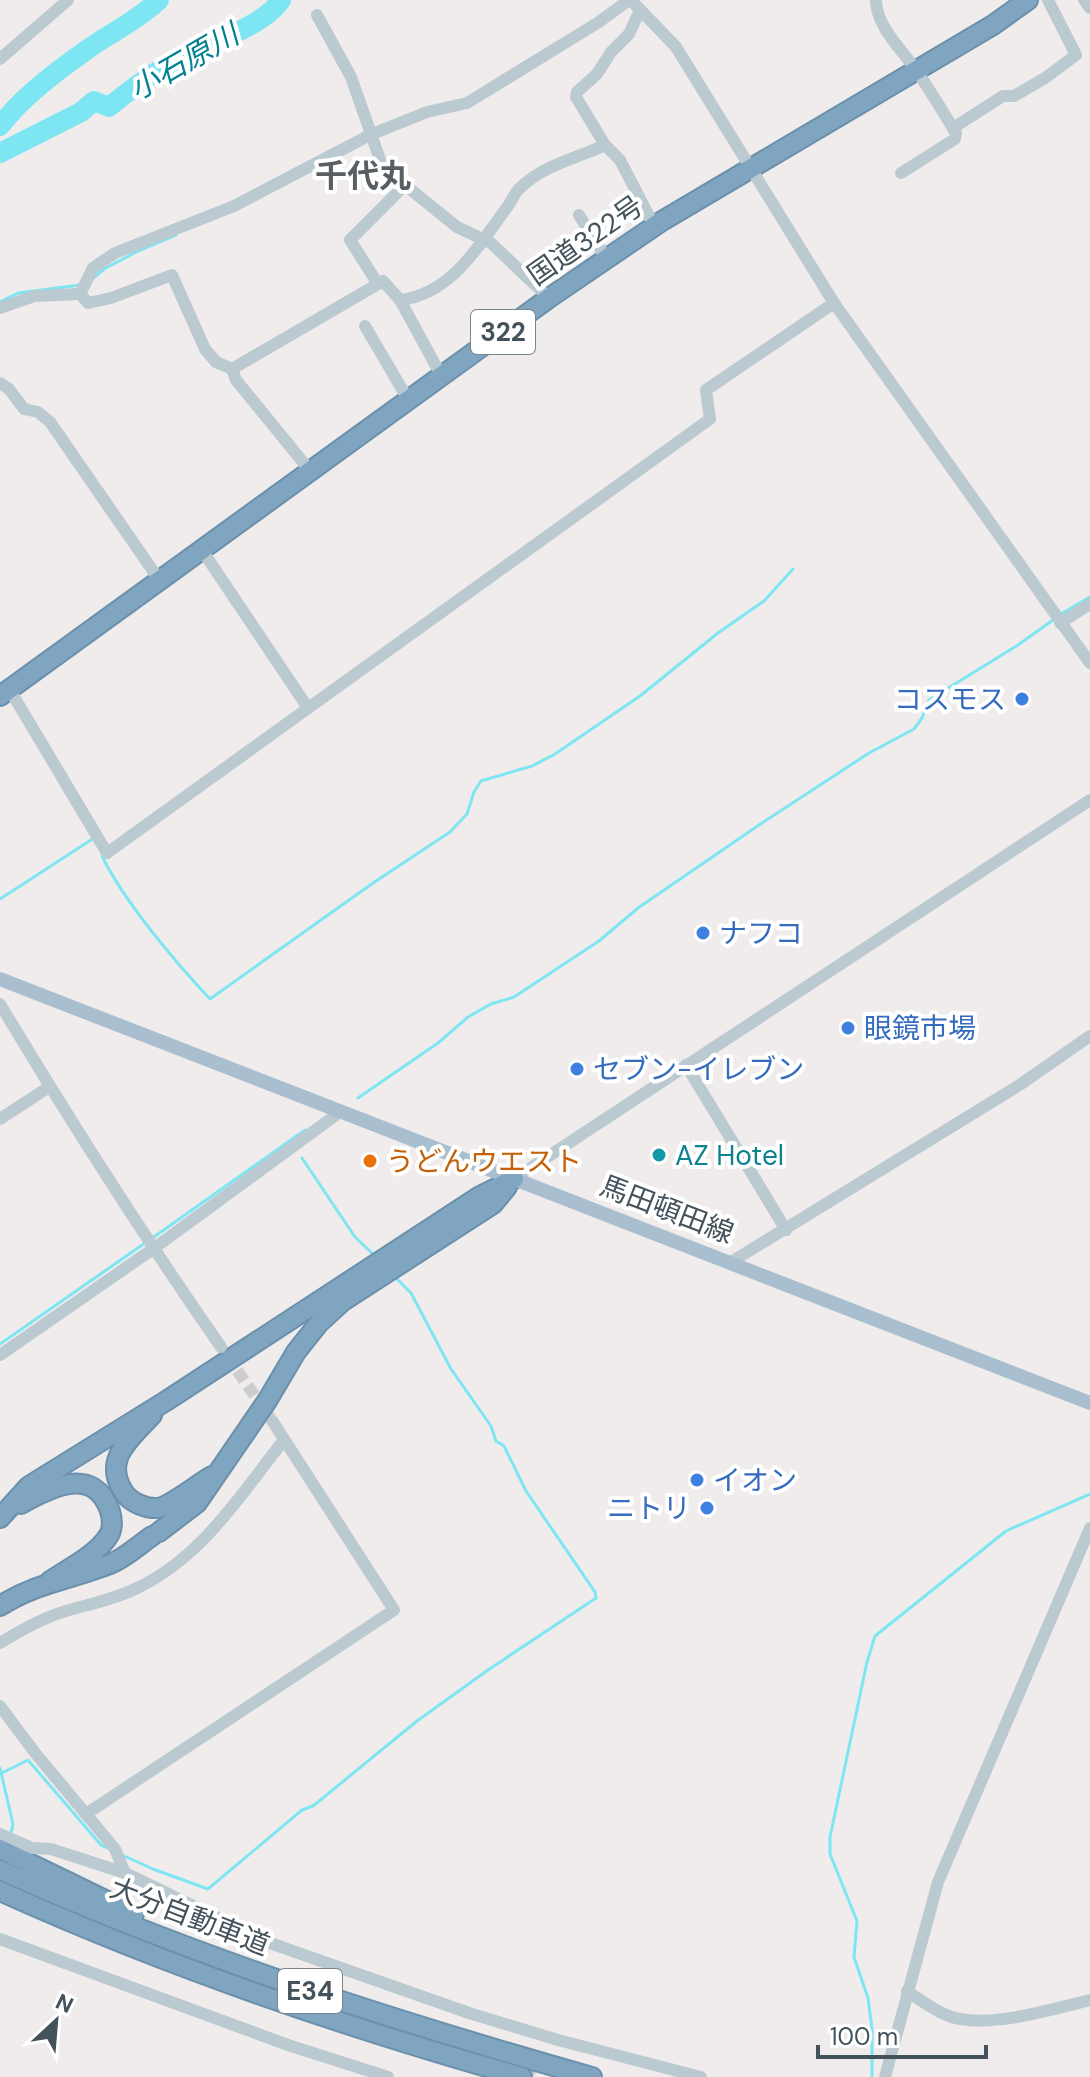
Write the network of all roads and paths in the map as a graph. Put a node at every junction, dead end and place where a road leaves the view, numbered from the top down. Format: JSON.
{"nodes":[{"id":1,"x":68,"y":0,"type":"edge"},
{"id":2,"x":876,"y":0,"type":"edge"},
{"id":3,"x":1028,"y":0,"type":"edge"},
{"id":4,"x":1048,"y":0,"type":"edge"},
{"id":5,"x":1084,"y":0,"type":"edge"},
{"id":6,"x":634,"y":4,"type":"edge"},
{"id":7,"x":1090,"y":8,"type":"edge"},
{"id":8,"x":317,"y":15,"type":"dead end"},
{"id":9,"x":0,"y":59,"type":"edge"},
{"id":10,"x":917,"y":71,"type":"junction"},
{"id":11,"x":953,"y":128,"type":"junction"},
{"id":12,"x":372,"y":138,"type":"junction"},
{"id":13,"x":605,"y":145,"type":"junction"},
{"id":14,"x":753,"y":169,"type":"junction"},
{"id":15,"x":901,"y":173,"type":"dead end"},
{"id":16,"x":405,"y":185,"type":"junction"},
{"id":17,"x":579,"y":215,"type":"dead end"},
{"id":18,"x":654,"y":226,"type":"junction"},
{"id":19,"x":482,"y":240,"type":"junction"},
{"id":20,"x":607,"y":260,"type":"junction"},
{"id":21,"x":378,"y":284,"type":"junction"},
{"id":22,"x":84,"y":286,"type":"junction"},
{"id":23,"x":549,"y":298,"type":"junction"},
{"id":24,"x":400,"y":300,"type":"junction"},
{"id":25,"x":834,"y":303,"type":"junction"},
{"id":26,"x":0,"y":308,"type":"edge"},
{"id":27,"x":365,"y":326,"type":"dead end"},
{"id":28,"x":232,"y":369,"type":"junction"},
{"id":29,"x":442,"y":377,"type":"junction"},
{"id":30,"x":0,"y":383,"type":"edge"},
{"id":31,"x":409,"y":401,"type":"junction"},
{"id":32,"x":311,"y":472,"type":"junction"},
{"id":33,"x":202,"y":550,"type":"junction"},
{"id":34,"x":160,"y":581,"type":"junction"},
{"id":35,"x":1090,"y":604,"type":"edge"},
{"id":36,"x":1057,"y":618,"type":"junction"},
{"id":37,"x":1090,"y":663,"type":"edge"},
{"id":38,"x":5,"y":693,"type":"edge"},
{"id":39,"x":308,"y":708,"type":"junction"},
{"id":40,"x":1090,"y":800,"type":"edge"},
{"id":41,"x":0,"y":979,"type":"edge"},
{"id":42,"x":0,"y":1004,"type":"edge"},
{"id":43,"x":1090,"y":1036,"type":"edge"},
{"id":44,"x":686,"y":1065,"type":"junction"},
{"id":45,"x":49,"y":1087,"type":"junction"},
{"id":46,"x":340,"y":1112,"type":"junction"},
{"id":47,"x":0,"y":1119,"type":"edge"},
{"id":48,"x":514,"y":1179,"type":"junction"},
{"id":49,"x":786,"y":1230,"type":"junction"},
{"id":50,"x":153,"y":1249,"type":"junction"},
{"id":51,"x":731,"y":1262,"type":"junction"},
{"id":52,"x":221,"y":1347,"type":"tunnel mouth"},
{"id":53,"x":0,"y":1355,"type":"edge"},
{"id":54,"x":166,"y":1401,"type":"junction"},
{"id":55,"x":1090,"y":1403,"type":"edge"},
{"id":56,"x":273,"y":1422,"type":"tunnel mouth"},
{"id":57,"x":284,"y":1440,"type":"junction"},
{"id":58,"x":221,"y":1470,"type":"junction"},
{"id":59,"x":2,"y":1516,"type":"edge"},
{"id":60,"x":1090,"y":1528,"type":"edge"},
{"id":61,"x":50,"y":1581,"type":"junction"},
{"id":62,"x":0,"y":1606,"type":"edge"},
{"id":63,"x":0,"y":1643,"type":"edge"},
{"id":64,"x":0,"y":1706,"type":"edge"},
{"id":65,"x":86,"y":1814,"type":"junction"},
{"id":66,"x":0,"y":1834,"type":"edge"},
{"id":67,"x":0,"y":1849,"type":"edge"},
{"id":68,"x":120,"y":1861,"type":"junction"},
{"id":69,"x":0,"y":1870,"type":"edge"},
{"id":70,"x":40,"y":1879,"type":"junction"},
{"id":71,"x":0,"y":1894,"type":"edge"},
{"id":72,"x":0,"y":1939,"type":"edge"},
{"id":73,"x":907,"y":1991,"type":"junction"},
{"id":74,"x":1090,"y":2000,"type":"edge"},
{"id":75,"x":558,"y":2040,"type":"junction"},
{"id":76,"x":547,"y":2052,"type":"tunnel mouth"},
{"id":77,"x":388,"y":2077,"type":"edge"},
{"id":78,"x":522,"y":2077,"type":"edge"},
{"id":79,"x":592,"y":2077,"type":"edge"},
{"id":80,"x":701,"y":2077,"type":"edge"},
{"id":81,"x":885,"y":2077,"type":"edge"}],
"edges":[{"from":1,"to":9,"type":"street"},
{"from":2,"to":10,"type":"street"},
{"from":3,"to":10,"type":"highway","name":"国道322号","number":"322"},
{"from":4,"to":11,"type":"street"},
{"from":5,"to":7,"type":"street"},
{"from":6,"to":12,"type":"street"},
{"from":6,"to":13,"type":"street"},
{"from":6,"to":14,"type":"street"},
{"from":8,"to":12,"type":"street"},
{"from":10,"to":11,"type":"street"},
{"from":10,"to":14,"type":"highway","name":"国道322号","number":"322"},
{"from":11,"to":15,"type":"street"},
{"from":12,"to":16,"type":"street"},
{"from":12,"to":22,"type":"street"},
{"from":13,"to":18,"type":"street"},
{"from":13,"to":19,"type":"street"},
{"from":14,"to":18,"type":"highway","name":"国道322号","number":"322"},
{"from":14,"to":25,"type":"street"},
{"from":16,"to":19,"type":"street"},
{"from":16,"to":21,"type":"street"},
{"from":17,"to":20,"type":"street"},
{"from":18,"to":20,"type":"highway","name":"国道322号","number":"322"},
{"from":19,"to":23,"type":"street"},
{"from":19,"to":24,"type":"street"},
{"from":20,"to":23,"type":"highway","name":"国道322号","number":"322"},
{"from":21,"to":24,"type":"street"},
{"from":21,"to":28,"type":"street"},
{"from":22,"to":26,"type":"street"},
{"from":22,"to":28,"type":"street"},
{"from":23,"to":29,"type":"highway","name":"国道322号","number":"322"},
{"from":24,"to":29,"type":"street"},
{"from":25,"to":36,"type":"street"},
{"from":25,"to":39,"type":"street"},
{"from":27,"to":31,"type":"street"},
{"from":28,"to":32,"type":"street"},
{"from":29,"to":31,"type":"highway","name":"国道322号","number":"322"},
{"from":30,"to":34,"type":"street"},
{"from":31,"to":32,"type":"highway","name":"国道322号","number":"322"},
{"from":32,"to":33,"type":"highway","name":"国道322号","number":"322"},
{"from":33,"to":34,"type":"highway","name":"国道322号","number":"322"},
{"from":33,"to":39,"type":"street"},
{"from":34,"to":38,"type":"highway","name":"国道322号","number":"322"},
{"from":35,"to":36,"type":"street"},
{"from":36,"to":37,"type":"street"},
{"from":38,"to":39,"type":"street"},
{"from":40,"to":44,"type":"street"},
{"from":41,"to":46,"type":"main road","name":"馬田頓田線"},
{"from":42,"to":45,"type":"street"},
{"from":43,"to":49,"type":"street"},
{"from":44,"to":48,"type":"street"},
{"from":44,"to":49,"type":"street"},
{"from":45,"to":47,"type":"street"},
{"from":45,"to":50,"type":"street"},
{"from":46,"to":48,"type":"main road","name":"馬田頓田線"},
{"from":46,"to":50,"type":"street"},
{"from":48,"to":51,"type":"main road","name":"馬田頓田線"},
{"from":48,"to":54,"type":"highway"},
{"from":48,"to":58,"type":"highway"},
{"from":49,"to":51,"type":"street"},
{"from":50,"to":52,"type":"street"},
{"from":50,"to":53,"type":"street"},
{"from":51,"to":55,"type":"main road","name":"馬田頓田線"},
{"from":54,"to":58,"type":"highway"},
{"from":54,"to":59,"type":"highway"},
{"from":56,"to":57,"type":"street"},
{"from":57,"to":63,"type":"street"},
{"from":57,"to":65,"type":"street"},
{"from":58,"to":61,"type":"highway"},
{"from":59,"to":61,"type":"highway"},
{"from":60,"to":73,"type":"street"},
{"from":61,"to":62,"type":"highway"},
{"from":64,"to":65,"type":"street"},
{"from":65,"to":68,"type":"street"},
{"from":66,"to":68,"type":"street"},
{"from":67,"to":70,"type":"highway"},
{"from":68,"to":75,"type":"street"},
{"from":69,"to":70,"type":"highway"},
{"from":70,"to":79,"type":"highway","number":"E34"},
{"from":71,"to":78,"type":"highway","name":"大分自動車道","number":"E34"},
{"from":72,"to":77,"type":"street"},
{"from":73,"to":74,"type":"street"},
{"from":73,"to":81,"type":"street"},
{"from":75,"to":76,"type":"street"},
{"from":75,"to":80,"type":"street"}]}
